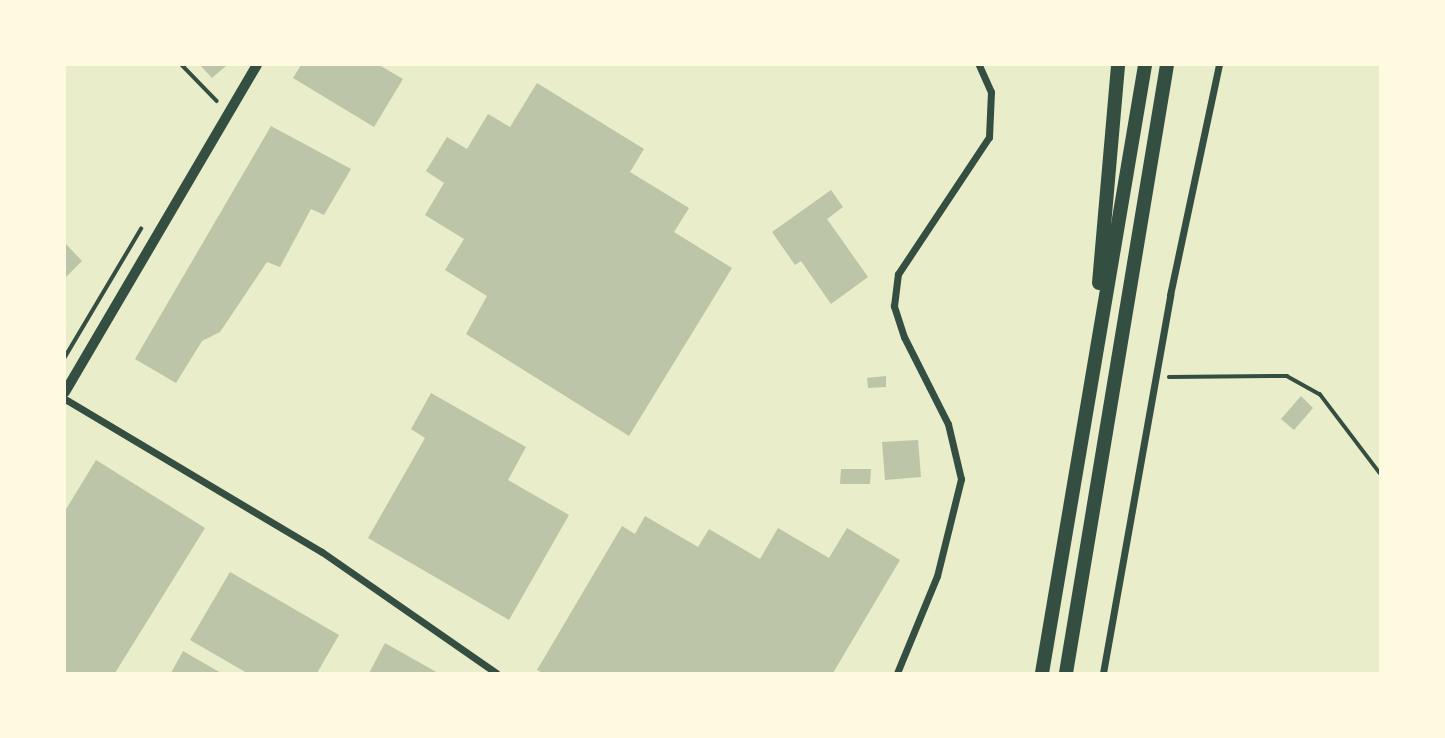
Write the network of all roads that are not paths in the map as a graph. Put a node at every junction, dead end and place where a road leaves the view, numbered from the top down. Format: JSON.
{"nodes":[{"id":1,"x":257,"y":65,"type":"edge"},
{"id":2,"x":979,"y":65,"type":"edge"},
{"id":3,"x":1118,"y":65,"type":"edge"},
{"id":4,"x":1145,"y":65,"type":"edge"},
{"id":5,"x":1167,"y":65,"type":"edge"},
{"id":6,"x":1219,"y":65,"type":"edge"},
{"id":7,"x":1090,"y":388,"type":"junction"},
{"id":8,"x":65,"y":392,"type":"edge"},
{"id":9,"x":65,"y":399,"type":"edge"},
{"id":10,"x":496,"y":673,"type":"edge"},
{"id":11,"x":897,"y":673,"type":"edge"},
{"id":12,"x":1042,"y":673,"type":"edge"},
{"id":13,"x":1066,"y":673,"type":"edge"},
{"id":14,"x":1103,"y":673,"type":"edge"}],
"edges":[{"from":1,"to":8,"type":"street"},
{"from":2,"to":11,"type":"street"},
{"from":3,"to":7,"type":"highway"},
{"from":4,"to":7,"type":"highway"},
{"from":5,"to":13,"type":"highway"},
{"from":6,"to":14,"type":"street"},
{"from":7,"to":12,"type":"highway"},
{"from":9,"to":10,"type":"street"}]}
